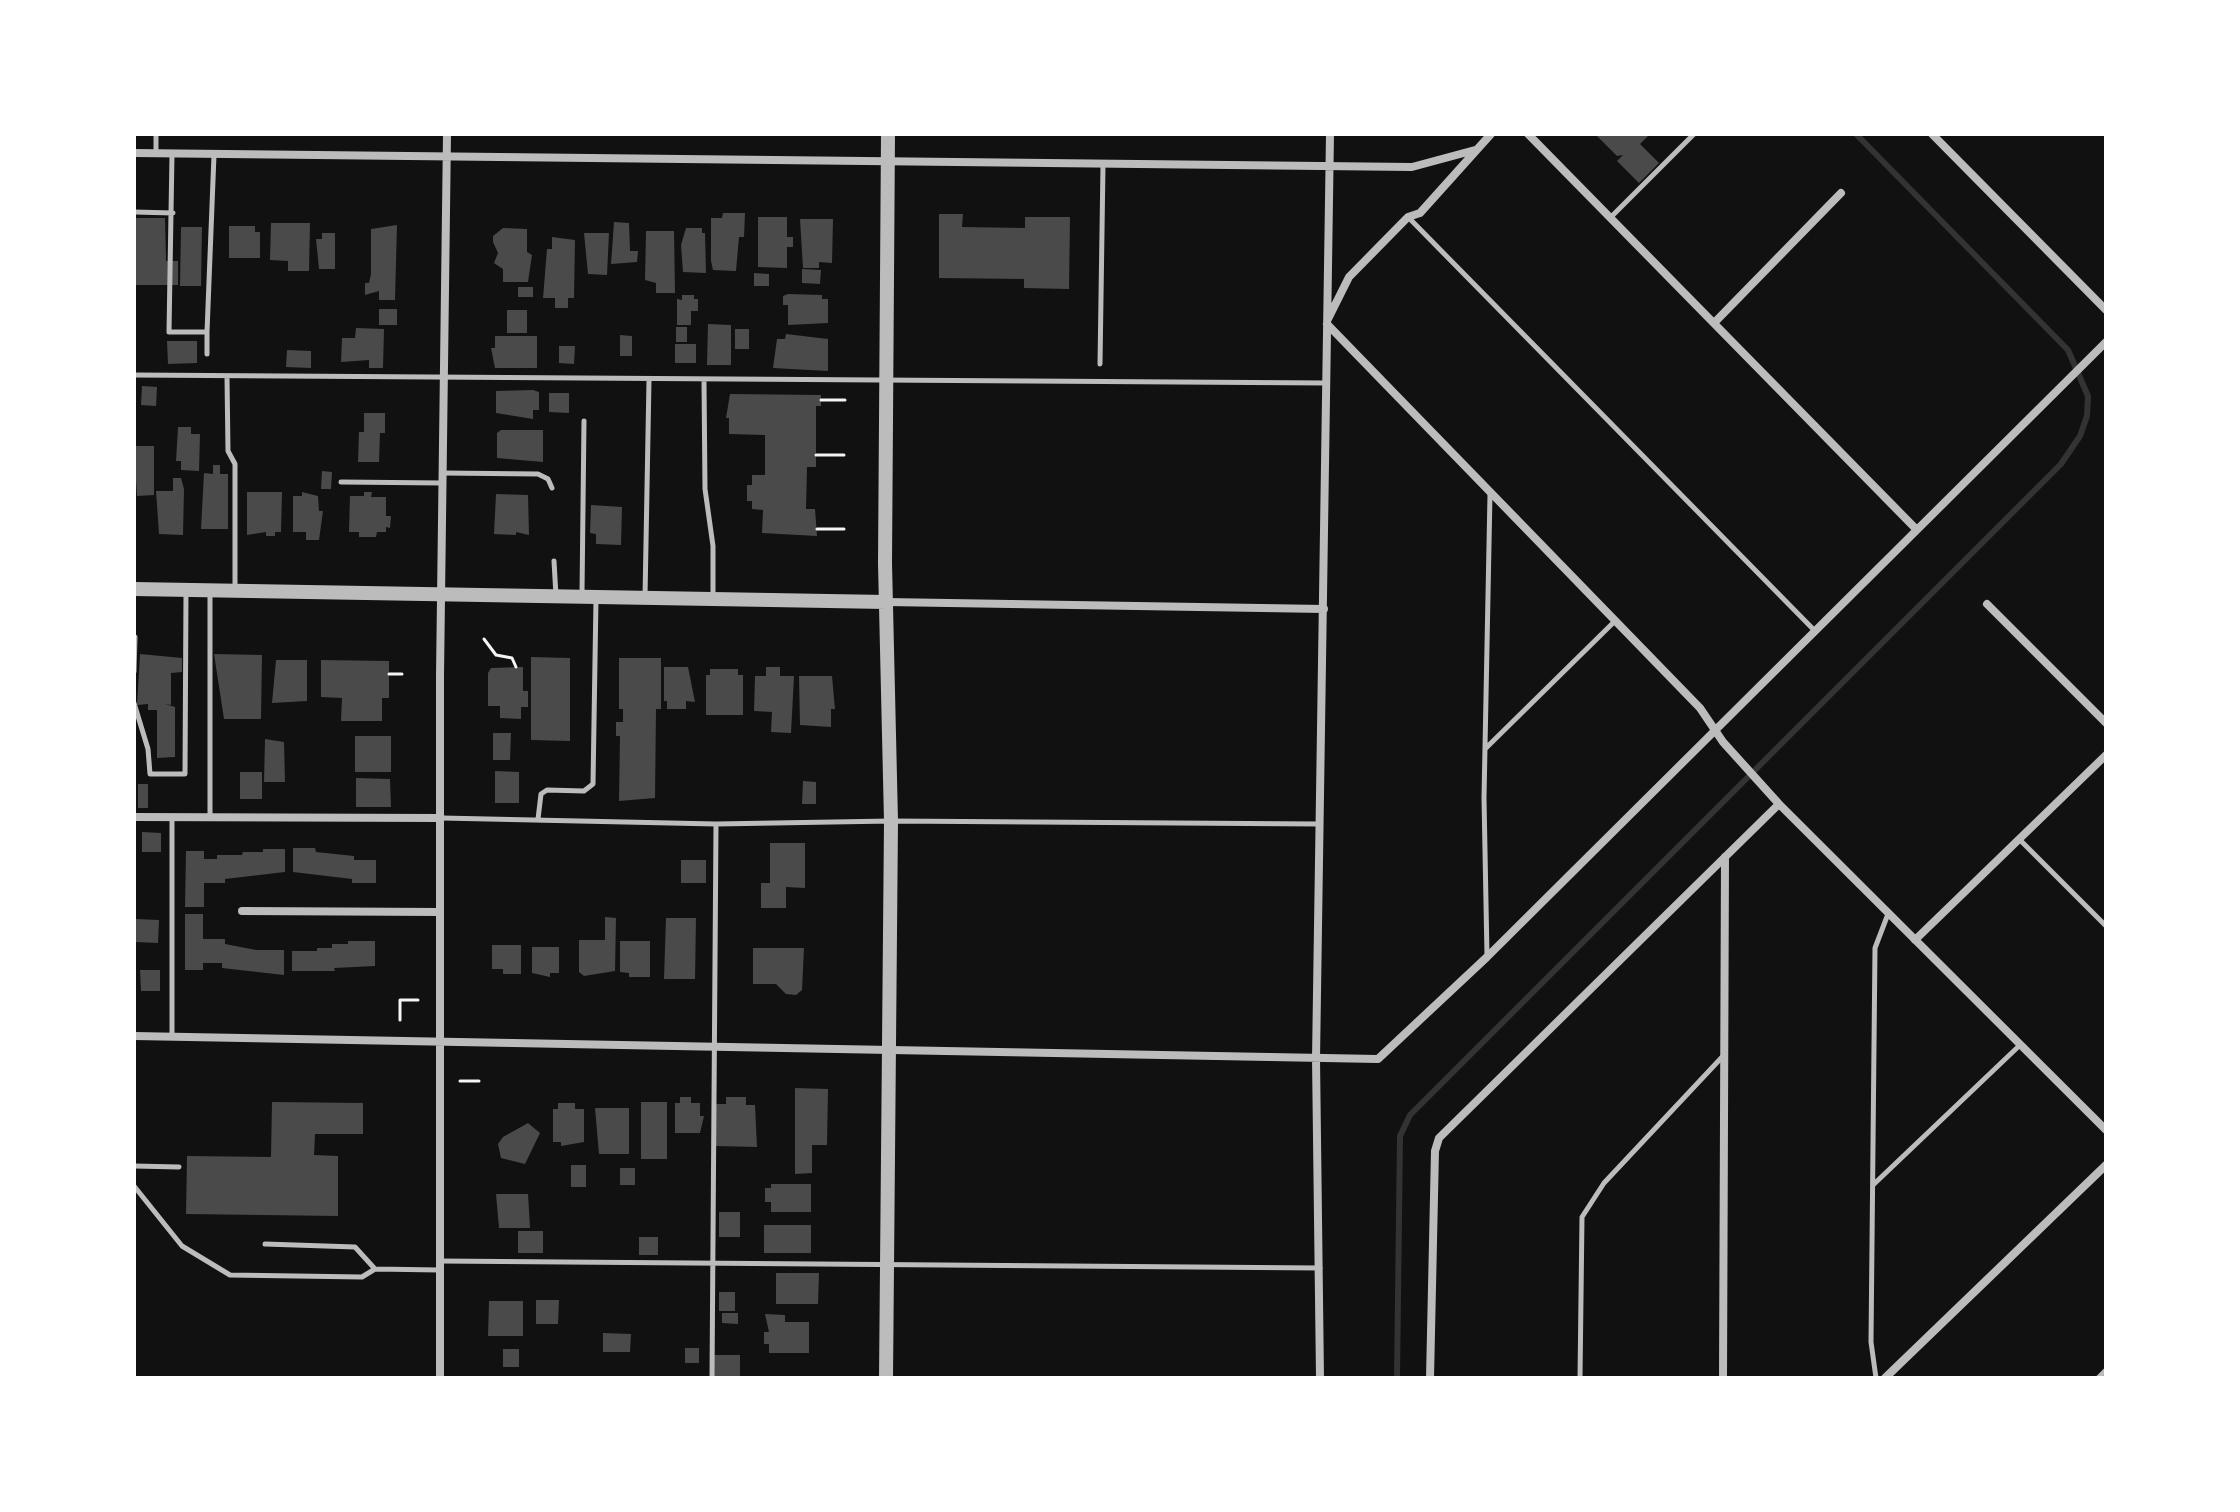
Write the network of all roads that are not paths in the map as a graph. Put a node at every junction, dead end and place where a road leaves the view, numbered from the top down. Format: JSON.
{"nodes":[{"id":1,"x":156,"y":134,"type":"edge"},
{"id":2,"x":447,"y":134,"type":"edge"},
{"id":3,"x":888,"y":134,"type":"edge"},
{"id":4,"x":1330,"y":134,"type":"edge"},
{"id":5,"x":1491,"y":134,"type":"edge"},
{"id":6,"x":1528,"y":134,"type":"edge"},
{"id":7,"x":1694,"y":134,"type":"edge"},
{"id":8,"x":1932,"y":134,"type":"edge"},
{"id":9,"x":1475,"y":150,"type":"junction"},
{"id":10,"x":134,"y":153,"type":"edge"},
{"id":11,"x":156,"y":154,"type":"junction"},
{"id":12,"x":172,"y":154,"type":"junction"},
{"id":13,"x":214,"y":155,"type":"junction"},
{"id":14,"x":448,"y":158,"type":"junction"},
{"id":15,"x":888,"y":164,"type":"junction"},
{"id":16,"x":1103,"y":165,"type":"junction"},
{"id":17,"x":1329,"y":165,"type":"junction"},
{"id":18,"x":1841,"y":193,"type":"dead end"},
{"id":19,"x":134,"y":212,"type":"edge"},
{"id":20,"x":173,"y":213,"type":"junction"},
{"id":21,"x":1408,"y":217,"type":"junction"},
{"id":22,"x":1611,"y":217,"type":"junction"},
{"id":23,"x":2106,"y":310,"type":"edge"},
{"id":24,"x":1715,"y":322,"type":"junction"},
{"id":25,"x":1326,"y":323,"type":"junction"},
{"id":26,"x":207,"y":332,"type":"junction"},
{"id":27,"x":2106,"y":342,"type":"edge"},
{"id":28,"x":207,"y":354,"type":"dead end"},
{"id":29,"x":1100,"y":364,"type":"dead end"},
{"id":30,"x":134,"y":375,"type":"edge"},
{"id":31,"x":227,"y":377,"type":"junction"},
{"id":32,"x":444,"y":378,"type":"junction"},
{"id":33,"x":649,"y":380,"type":"junction"},
{"id":34,"x":704,"y":381,"type":"junction"},
{"id":35,"x":887,"y":382,"type":"junction"},
{"id":36,"x":1326,"y":383,"type":"junction"},
{"id":37,"x":584,"y":421,"type":"dead end"},
{"id":38,"x":442,"y":473,"type":"junction"},
{"id":39,"x":341,"y":482,"type":"dead end"},
{"id":40,"x":442,"y":483,"type":"junction"},
{"id":41,"x":552,"y":488,"type":"dead end"},
{"id":42,"x":1490,"y":493,"type":"junction"},
{"id":43,"x":1916,"y":529,"type":"junction"},
{"id":44,"x":554,"y":561,"type":"dead end"},
{"id":45,"x":134,"y":589,"type":"edge"},
{"id":46,"x":186,"y":591,"type":"junction"},
{"id":47,"x":210,"y":591,"type":"junction"},
{"id":48,"x":235,"y":592,"type":"junction"},
{"id":49,"x":441,"y":596,"type":"junction"},
{"id":50,"x":556,"y":598,"type":"junction"},
{"id":51,"x":589,"y":598,"type":"junction"},
{"id":52,"x":645,"y":598,"type":"junction"},
{"id":53,"x":713,"y":600,"type":"junction"},
{"id":54,"x":886,"y":602,"type":"junction"},
{"id":55,"x":1987,"y":604,"type":"dead end"},
{"id":56,"x":1324,"y":609,"type":"junction"},
{"id":57,"x":1615,"y":621,"type":"junction"},
{"id":58,"x":1815,"y":631,"type":"junction"},
{"id":59,"x":135,"y":637,"type":"edge"},
{"id":60,"x":134,"y":672,"type":"edge"},
{"id":61,"x":134,"y":703,"type":"edge"},
{"id":62,"x":2106,"y":723,"type":"edge"},
{"id":63,"x":1715,"y":728,"type":"junction"},
{"id":64,"x":1485,"y":750,"type":"junction"},
{"id":65,"x":2106,"y":755,"type":"edge"},
{"id":66,"x":1779,"y":804,"type":"junction"},
{"id":67,"x":134,"y":817,"type":"edge"},
{"id":68,"x":172,"y":817,"type":"junction"},
{"id":69,"x":210,"y":817,"type":"junction"},
{"id":70,"x":441,"y":818,"type":"junction"},
{"id":71,"x":538,"y":820,"type":"junction"},
{"id":72,"x":891,"y":821,"type":"junction"},
{"id":73,"x":716,"y":824,"type":"junction"},
{"id":74,"x":1321,"y":824,"type":"junction"},
{"id":75,"x":2020,"y":840,"type":"junction"},
{"id":76,"x":1725,"y":857,"type":"junction"},
{"id":77,"x":242,"y":911,"type":"dead end"},
{"id":78,"x":440,"y":912,"type":"junction"},
{"id":79,"x":1888,"y":912,"type":"junction"},
{"id":80,"x":2106,"y":926,"type":"edge"},
{"id":81,"x":1915,"y":940,"type":"junction"},
{"id":82,"x":1487,"y":957,"type":"junction"},
{"id":83,"x":134,"y":1036,"type":"edge"},
{"id":84,"x":172,"y":1037,"type":"junction"},
{"id":85,"x":442,"y":1042,"type":"junction"},
{"id":86,"x":2020,"y":1045,"type":"junction"},
{"id":87,"x":714,"y":1047,"type":"junction"},
{"id":88,"x":889,"y":1050,"type":"junction"},
{"id":89,"x":1725,"y":1054,"type":"junction"},
{"id":90,"x":1316,"y":1058,"type":"junction"},
{"id":91,"x":2106,"y":1130,"type":"edge"},
{"id":92,"x":2106,"y":1165,"type":"edge"},
{"id":93,"x":134,"y":1166,"type":"edge"},
{"id":94,"x":179,"y":1167,"type":"dead end"},
{"id":95,"x":134,"y":1186,"type":"edge"},
{"id":96,"x":1872,"y":1186,"type":"junction"},
{"id":97,"x":265,"y":1244,"type":"dead end"},
{"id":98,"x":713,"y":1263,"type":"junction"},
{"id":99,"x":887,"y":1264,"type":"junction"},
{"id":100,"x":439,"y":1265,"type":"junction"},
{"id":101,"x":1321,"y":1268,"type":"junction"},
{"id":102,"x":375,"y":1269,"type":"junction"},
{"id":103,"x":2106,"y":1370,"type":"edge"},
{"id":104,"x":440,"y":1378,"type":"edge"},
{"id":105,"x":712,"y":1378,"type":"edge"},
{"id":106,"x":886,"y":1378,"type":"edge"},
{"id":107,"x":1320,"y":1378,"type":"edge"},
{"id":108,"x":1430,"y":1378,"type":"edge"},
{"id":109,"x":1580,"y":1378,"type":"edge"},
{"id":110,"x":1723,"y":1378,"type":"edge"},
{"id":111,"x":1876,"y":1378,"type":"edge"},
{"id":112,"x":1885,"y":1378,"type":"edge"},
{"id":113,"x":2098,"y":1378,"type":"edge"}],
"edges":[{"from":1,"to":11,"type":"lane"},
{"from":2,"to":14,"type":"street"},
{"from":3,"to":15,"type":"street"},
{"from":4,"to":17,"type":"street"},
{"from":5,"to":9,"type":"street"},
{"from":6,"to":22,"type":"street"},
{"from":7,"to":22,"type":"lane"},
{"from":8,"to":23,"type":"street"},
{"from":9,"to":17,"type":"street"},
{"from":9,"to":21,"type":"street"},
{"from":10,"to":11,"type":"street"},
{"from":11,"to":12,"type":"street"},
{"from":12,"to":13,"type":"street"},
{"from":12,"to":20,"type":"lane"},
{"from":13,"to":14,"type":"street"},
{"from":13,"to":26,"type":"lane"},
{"from":14,"to":15,"type":"street"},
{"from":14,"to":32,"type":"street"},
{"from":15,"to":16,"type":"street"},
{"from":15,"to":35,"type":"street"},
{"from":16,"to":17,"type":"street"},
{"from":16,"to":29,"type":"lane"},
{"from":17,"to":25,"type":"street"},
{"from":18,"to":24,"type":"street"},
{"from":19,"to":20,"type":"lane"},
{"from":20,"to":26,"type":"lane"},
{"from":21,"to":25,"type":"street"},
{"from":21,"to":58,"type":"lane"},
{"from":22,"to":24,"type":"street"},
{"from":24,"to":43,"type":"street"},
{"from":25,"to":36,"type":"street"},
{"from":25,"to":42,"type":"street"},
{"from":26,"to":28,"type":"lane"},
{"from":27,"to":43,"type":"street"},
{"from":30,"to":31,"type":"lane"},
{"from":31,"to":32,"type":"lane"},
{"from":31,"to":48,"type":"lane"},
{"from":32,"to":33,"type":"lane"},
{"from":32,"to":38,"type":"street"},
{"from":33,"to":34,"type":"lane"},
{"from":33,"to":52,"type":"lane"},
{"from":34,"to":35,"type":"lane"},
{"from":34,"to":53,"type":"lane"},
{"from":35,"to":36,"type":"lane"},
{"from":35,"to":54,"type":"street"},
{"from":36,"to":56,"type":"street"},
{"from":37,"to":51,"type":"lane"},
{"from":38,"to":40,"type":"street"},
{"from":38,"to":41,"type":"lane"},
{"from":39,"to":40,"type":"lane"},
{"from":40,"to":49,"type":"street"},
{"from":42,"to":57,"type":"street"},
{"from":42,"to":64,"type":"lane"},
{"from":43,"to":58,"type":"street"},
{"from":44,"to":50,"type":"lane"},
{"from":45,"to":46,"type":"street"},
{"from":46,"to":47,"type":"street"},
{"from":46,"to":61,"type":"lane"},
{"from":47,"to":48,"type":"street"},
{"from":47,"to":69,"type":"lane"},
{"from":48,"to":49,"type":"street"},
{"from":49,"to":50,"type":"street"},
{"from":49,"to":70,"type":"street"},
{"from":50,"to":51,"type":"street"},
{"from":51,"to":52,"type":"street"},
{"from":51,"to":71,"type":"lane"},
{"from":52,"to":53,"type":"street"},
{"from":53,"to":54,"type":"street"},
{"from":54,"to":56,"type":"street"},
{"from":54,"to":72,"type":"street"},
{"from":55,"to":62,"type":"street"},
{"from":56,"to":74,"type":"street"},
{"from":57,"to":63,"type":"street"},
{"from":57,"to":64,"type":"lane"},
{"from":58,"to":63,"type":"street"},
{"from":59,"to":60,"type":"lane"},
{"from":63,"to":66,"type":"street"},
{"from":63,"to":82,"type":"street"},
{"from":64,"to":82,"type":"lane"},
{"from":65,"to":75,"type":"street"},
{"from":66,"to":76,"type":"street"},
{"from":66,"to":79,"type":"street"},
{"from":67,"to":68,"type":"street"},
{"from":68,"to":69,"type":"street"},
{"from":68,"to":84,"type":"lane"},
{"from":69,"to":70,"type":"street"},
{"from":70,"to":71,"type":"lane"},
{"from":70,"to":78,"type":"street"},
{"from":71,"to":73,"type":"lane"},
{"from":72,"to":73,"type":"lane"},
{"from":72,"to":74,"type":"lane"},
{"from":72,"to":88,"type":"street"},
{"from":73,"to":87,"type":"lane"},
{"from":74,"to":90,"type":"street"},
{"from":75,"to":80,"type":"lane"},
{"from":75,"to":81,"type":"street"},
{"from":76,"to":89,"type":"street"},
{"from":76,"to":108,"type":"street"},
{"from":77,"to":78,"type":"street"},
{"from":78,"to":85,"type":"street"},
{"from":79,"to":81,"type":"street"},
{"from":79,"to":96,"type":"lane"},
{"from":81,"to":86,"type":"street"},
{"from":82,"to":90,"type":"street"},
{"from":83,"to":84,"type":"street"},
{"from":84,"to":85,"type":"street"},
{"from":85,"to":87,"type":"street"},
{"from":85,"to":100,"type":"street"},
{"from":86,"to":91,"type":"street"},
{"from":86,"to":96,"type":"lane"},
{"from":87,"to":88,"type":"street"},
{"from":87,"to":98,"type":"lane"},
{"from":88,"to":90,"type":"street"},
{"from":88,"to":99,"type":"street"},
{"from":89,"to":109,"type":"lane"},
{"from":89,"to":110,"type":"street"},
{"from":90,"to":101,"type":"street"},
{"from":92,"to":112,"type":"street"},
{"from":93,"to":94,"type":"lane"},
{"from":95,"to":102,"type":"lane"},
{"from":96,"to":111,"type":"lane"},
{"from":97,"to":102,"type":"lane"},
{"from":98,"to":99,"type":"lane"},
{"from":98,"to":100,"type":"lane"},
{"from":98,"to":105,"type":"lane"},
{"from":99,"to":101,"type":"lane"},
{"from":99,"to":106,"type":"street"},
{"from":100,"to":102,"type":"lane"},
{"from":100,"to":104,"type":"street"},
{"from":101,"to":107,"type":"street"},
{"from":103,"to":113,"type":"lane"}]}
